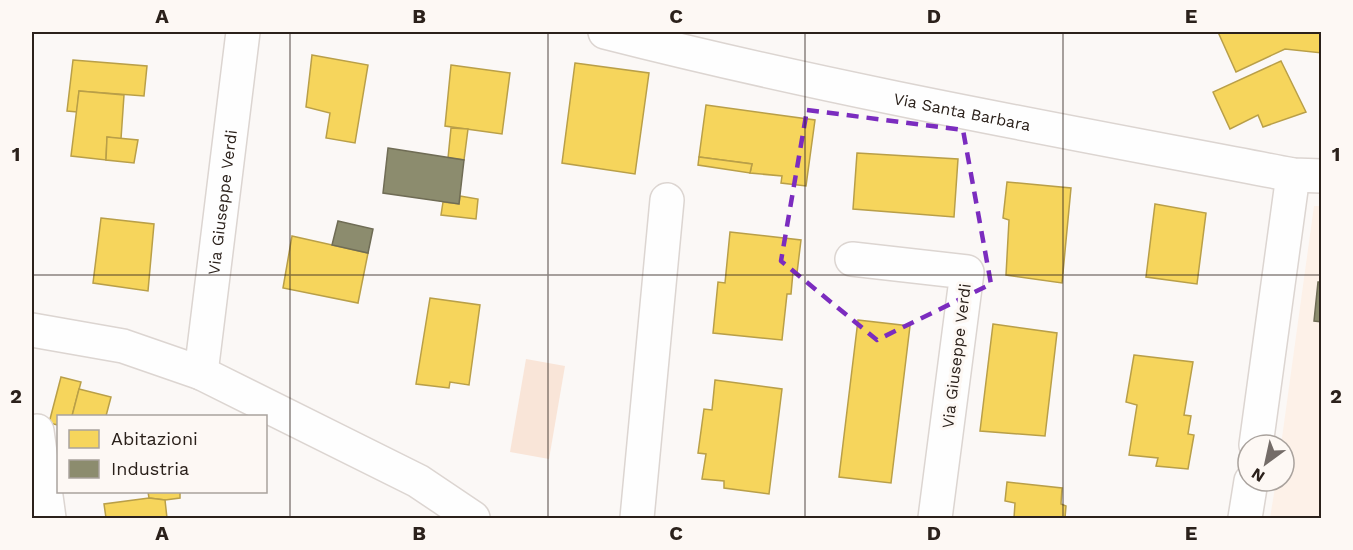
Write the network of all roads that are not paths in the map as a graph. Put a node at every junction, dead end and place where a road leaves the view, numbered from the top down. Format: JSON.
{"nodes":[{"id":1,"x":243,"y":32,"type":"edge"},
{"id":2,"x":605,"y":32,"type":"edge"},
{"id":3,"x":1307,"y":176,"type":"edge"},
{"id":4,"x":667,"y":200,"type":"dead end"},
{"id":5,"x":852,"y":259,"type":"dead end"},
{"id":6,"x":32,"y":330,"type":"edge"},
{"id":7,"x":201,"y":373,"type":"junction"},
{"id":8,"x":37,"y":430,"type":"dead end"},
{"id":9,"x":1258,"y":433,"type":"edge"},
{"id":10,"x":1249,"y":493,"type":"edge"},
{"id":11,"x":49,"y":519,"type":"edge"},
{"id":12,"x":474,"y":519,"type":"edge"},
{"id":13,"x":637,"y":519,"type":"edge"},
{"id":14,"x":935,"y":519,"type":"edge"},
{"id":15,"x":1245,"y":519,"type":"edge"}],
"edges":[{"from":1,"to":7,"type":"street","name":"Via Giuseppe Verdi"},
{"from":2,"to":3,"type":"street","name":"Via Santa Barbara"},
{"from":3,"to":9,"type":"street"},
{"from":4,"to":13,"type":"street"},
{"from":5,"to":14,"type":"street","name":"Via Giuseppe Verdi"},
{"from":6,"to":7,"type":"street"},
{"from":7,"to":12,"type":"street"},
{"from":8,"to":11,"type":"street"},
{"from":10,"to":15,"type":"street"}]}
